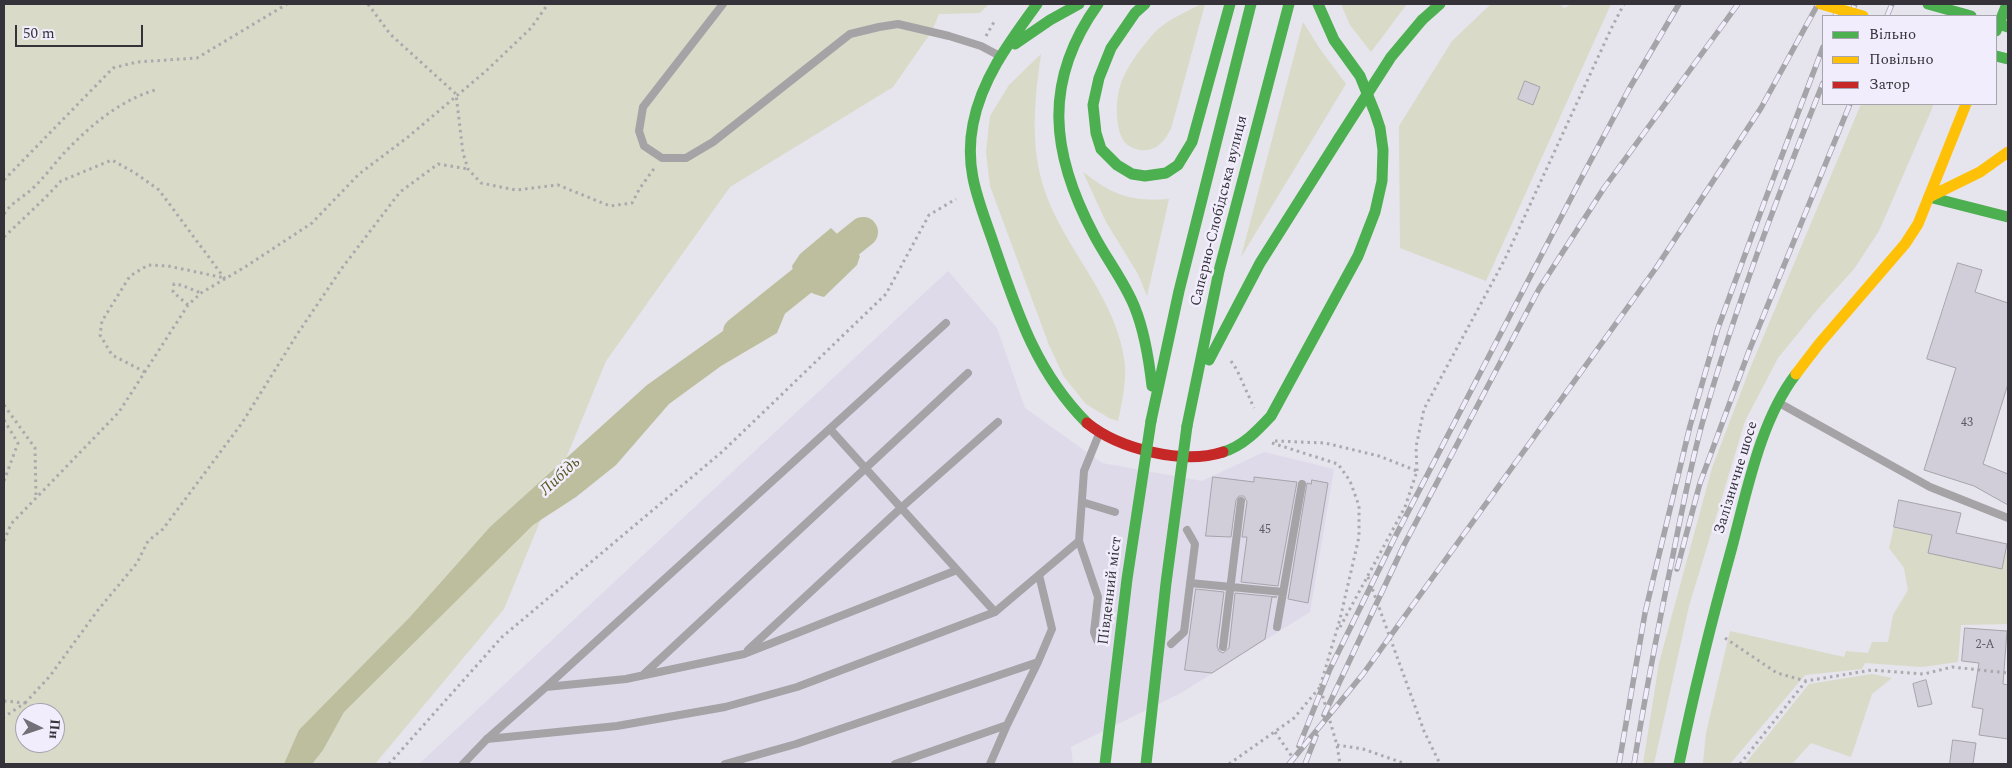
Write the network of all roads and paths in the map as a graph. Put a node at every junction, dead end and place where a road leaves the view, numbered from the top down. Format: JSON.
{"nodes":[{"id":1,"x":287,"y":4,"type":"edge"},
{"id":2,"x":368,"y":4,"type":"edge"},
{"id":3,"x":548,"y":4,"type":"edge"},
{"id":4,"x":723,"y":4,"type":"edge"},
{"id":5,"x":1037,"y":4,"type":"edge"},
{"id":6,"x":1079,"y":4,"type":"edge"},
{"id":7,"x":1098,"y":4,"type":"edge"},
{"id":8,"x":1145,"y":4,"type":"edge"},
{"id":9,"x":1230,"y":4,"type":"edge"},
{"id":10,"x":1250,"y":4,"type":"edge"},
{"id":11,"x":1289,"y":4,"type":"edge"},
{"id":12,"x":1318,"y":4,"type":"edge"},
{"id":13,"x":1440,"y":4,"type":"edge"},
{"id":14,"x":1624,"y":4,"type":"edge"},
{"id":15,"x":1821,"y":4,"type":"edge"},
{"id":16,"x":1928,"y":4,"type":"edge"},
{"id":17,"x":2007,"y":4,"type":"edge"},
{"id":18,"x":1860,"y":15,"type":"edge"},
{"id":19,"x":1967,"y":15,"type":"edge"},
{"id":20,"x":1050,"y":20,"type":"junction"},
{"id":21,"x":1997,"y":28,"type":"edge"},
{"id":22,"x":1072,"y":48,"type":"junction"},
{"id":23,"x":1000,"y":56,"type":"junction"},
{"id":24,"x":155,"y":90,"type":"dead end"},
{"id":25,"x":456,"y":94,"type":"junction"},
{"id":26,"x":1966,"y":105,"type":"edge"},
{"id":27,"x":2008,"y":152,"type":"edge"},
{"id":28,"x":662,"y":158,"type":"junction"},
{"id":29,"x":468,"y":169,"type":"junction"},
{"id":30,"x":4,"y":180,"type":"edge"},
{"id":31,"x":974,"y":188,"type":"junction"},
{"id":32,"x":1929,"y":197,"type":"junction"},
{"id":33,"x":4,"y":205,"type":"edge"},
{"id":34,"x":9,"y":207,"type":"junction"},
{"id":35,"x":4,"y":214,"type":"edge"},
{"id":36,"x":2008,"y":217,"type":"edge"},
{"id":37,"x":4,"y":237,"type":"edge"},
{"id":38,"x":225,"y":279,"type":"junction"},
{"id":39,"x":201,"y":293,"type":"junction"},
{"id":40,"x":188,"y":305,"type":"junction"},
{"id":41,"x":946,"y":323,"type":"dead end"},
{"id":42,"x":1231,"y":361,"type":"dead end"},
{"id":43,"x":145,"y":372,"type":"junction"},
{"id":44,"x":968,"y":373,"type":"dead end"},
{"id":45,"x":1193,"y":391,"type":"junction"},
{"id":46,"x":1780,"y":403,"type":"junction"},
{"id":47,"x":1154,"y":404,"type":"junction"},
{"id":48,"x":4,"y":405,"type":"edge"},
{"id":49,"x":1255,"y":412,"type":"dead end"},
{"id":50,"x":4,"y":420,"type":"edge"},
{"id":51,"x":1151,"y":421,"type":"joint"},
{"id":52,"x":998,"y":422,"type":"dead end"},
{"id":53,"x":830,"y":429,"type":"junction"},
{"id":54,"x":1100,"y":432,"type":"junction"},
{"id":55,"x":866,"y":468,"type":"junction"},
{"id":56,"x":1417,"y":471,"type":"junction"},
{"id":57,"x":4,"y":481,"type":"edge"},
{"id":58,"x":1302,"y":484,"type":"dead end"},
{"id":59,"x":36,"y":498,"type":"junction"},
{"id":60,"x":1242,"y":501,"type":"dead end"},
{"id":61,"x":1082,"y":502,"type":"junction"},
{"id":62,"x":902,"y":507,"type":"junction"},
{"id":63,"x":1115,"y":512,"type":"dead end"},
{"id":64,"x":2008,"y":518,"type":"edge"},
{"id":65,"x":1187,"y":530,"type":"dead end"},
{"id":66,"x":4,"y":540,"type":"edge"},
{"id":67,"x":1079,"y":541,"type":"junction"},
{"id":68,"x":957,"y":570,"type":"junction"},
{"id":69,"x":1039,"y":575,"type":"junction"},
{"id":70,"x":1368,"y":577,"type":"junction"},
{"id":71,"x":1190,"y":583,"type":"junction"},
{"id":72,"x":1231,"y":587,"type":"junction"},
{"id":73,"x":1283,"y":592,"type":"junction"},
{"id":74,"x":995,"y":612,"type":"junction"},
{"id":75,"x":1277,"y":627,"type":"dead end"},
{"id":76,"x":1335,"y":635,"type":"junction"},
{"id":77,"x":1724,"y":637,"type":"dead end"},
{"id":78,"x":1097,"y":640,"type":"dead end"},
{"id":79,"x":1170,"y":644,"type":"dead end"},
{"id":80,"x":1223,"y":647,"type":"dead end"},
{"id":81,"x":744,"y":654,"type":"junction"},
{"id":82,"x":1038,"y":662,"type":"junction"},
{"id":83,"x":2008,"y":672,"type":"edge"},
{"id":84,"x":642,"y":676,"type":"junction"},
{"id":85,"x":1806,"y":681,"type":"junction"},
{"id":86,"x":1320,"y":686,"type":"junction"},
{"id":87,"x":546,"y":687,"type":"junction"},
{"id":88,"x":4,"y":700,"type":"edge"},
{"id":89,"x":25,"y":703,"type":"joint"},
{"id":90,"x":15,"y":710,"type":"edge"},
{"id":91,"x":4,"y":717,"type":"edge"},
{"id":92,"x":1007,"y":725,"type":"junction"},
{"id":93,"x":1275,"y":732,"type":"junction"},
{"id":94,"x":487,"y":739,"type":"junction"},
{"id":95,"x":1338,"y":745,"type":"junction"},
{"id":96,"x":390,"y":764,"type":"edge"},
{"id":97,"x":462,"y":764,"type":"edge"},
{"id":98,"x":725,"y":764,"type":"edge"},
{"id":99,"x":895,"y":764,"type":"edge"},
{"id":100,"x":990,"y":764,"type":"edge"},
{"id":101,"x":1105,"y":764,"type":"edge"},
{"id":102,"x":1146,"y":764,"type":"edge"},
{"id":103,"x":1229,"y":764,"type":"edge"},
{"id":104,"x":1297,"y":764,"type":"edge"},
{"id":105,"x":1340,"y":764,"type":"edge"},
{"id":106,"x":1406,"y":764,"type":"edge"},
{"id":107,"x":1440,"y":764,"type":"edge"},
{"id":108,"x":1679,"y":764,"type":"edge"},
{"id":109,"x":1740,"y":764,"type":"edge"}],
"edges":[{"from":1,"to":30,"type":"path"},
{"from":2,"to":25,"type":"path"},
{"from":3,"to":25,"type":"path"},
{"from":4,"to":28,"type":"lane"},
{"from":5,"to":23,"type":"main road"},
{"from":6,"to":20,"type":"main road"},
{"from":7,"to":22,"type":"main road"},
{"from":8,"to":9,"type":"main road"},
{"from":10,"to":47,"type":"main road","name":"Саперно-Слобідська вулиця"},
{"from":11,"to":45,"type":"main road","name":"Саперно-Слобідська вулиця"},
{"from":12,"to":54,"type":"main road"},
{"from":13,"to":45,"type":"main road","bridge":true},
{"from":14,"to":56,"type":"path"},
{"from":15,"to":18,"type":"main road","bridge":true},
{"from":16,"to":19,"type":"main road"},
{"from":17,"to":21,"type":"main road"},
{"from":20,"to":22,"type":"main road"},
{"from":20,"to":23,"type":"main road"},
{"from":22,"to":47,"type":"main road"},
{"from":23,"to":28,"type":"lane"},
{"from":23,"to":31,"type":"main road"},
{"from":24,"to":34,"type":"path"},
{"from":25,"to":29,"type":"path"},
{"from":25,"to":38,"type":"path"},
{"from":26,"to":32,"type":"main road","name":"Залізничне шосе"},
{"from":27,"to":32,"type":"main road"},
{"from":28,"to":29,"type":"path"},
{"from":29,"to":89,"type":"path"},
{"from":31,"to":54,"type":"main road"},
{"from":31,"to":96,"type":"path"},
{"from":32,"to":36,"type":"main road"},
{"from":32,"to":46,"type":"main road","name":"Залізничне шосе"},
{"from":33,"to":34,"type":"path"},
{"from":34,"to":35,"type":"path"},
{"from":37,"to":38,"type":"path"},
{"from":38,"to":39,"type":"path"},
{"from":38,"to":43,"type":"path"},
{"from":39,"to":40,"type":"path"},
{"from":39,"to":40,"type":"path"},
{"from":40,"to":43,"type":"path"},
{"from":41,"to":53,"type":"lane"},
{"from":42,"to":49,"type":"path"},
{"from":43,"to":59,"type":"path"},
{"from":44,"to":55,"type":"lane"},
{"from":45,"to":102,"type":"main road","name":"Саперно-Слобідська вулиця","bridge":true},
{"from":46,"to":64,"type":"lane"},
{"from":46,"to":108,"type":"main road","name":"Залізничне шосе"},
{"from":47,"to":51,"type":"main road","name":"Саперно-Слобідська вулиця"},
{"from":48,"to":59,"type":"path"},
{"from":50,"to":57,"type":"path"},
{"from":51,"to":101,"type":"main road","name":"Південний міст","bridge":true},
{"from":52,"to":62,"type":"lane"},
{"from":53,"to":55,"type":"lane"},
{"from":53,"to":87,"type":"lane"},
{"from":54,"to":61,"type":"lane"},
{"from":55,"to":62,"type":"lane"},
{"from":55,"to":84,"type":"lane"},
{"from":56,"to":70,"type":"path"},
{"from":56,"to":76,"type":"path"},
{"from":58,"to":73,"type":"lane"},
{"from":59,"to":66,"type":"path"},
{"from":60,"to":72,"type":"lane"},
{"from":61,"to":63,"type":"lane"},
{"from":61,"to":67,"type":"lane"},
{"from":62,"to":68,"type":"lane"},
{"from":62,"to":81,"type":"lane"},
{"from":65,"to":71,"type":"lane"},
{"from":67,"to":69,"type":"lane"},
{"from":67,"to":78,"type":"lane"},
{"from":68,"to":74,"type":"lane"},
{"from":68,"to":81,"type":"lane"},
{"from":69,"to":74,"type":"lane"},
{"from":69,"to":82,"type":"lane"},
{"from":70,"to":76,"type":"path"},
{"from":70,"to":107,"type":"path"},
{"from":71,"to":72,"type":"lane"},
{"from":71,"to":79,"type":"lane"},
{"from":72,"to":73,"type":"lane"},
{"from":72,"to":80,"type":"lane"},
{"from":73,"to":75,"type":"lane"},
{"from":74,"to":94,"type":"lane"},
{"from":76,"to":86,"type":"path"},
{"from":77,"to":85,"type":"path"},
{"from":81,"to":84,"type":"lane"},
{"from":82,"to":92,"type":"lane"},
{"from":82,"to":98,"type":"lane"},
{"from":83,"to":85,"type":"path"},
{"from":84,"to":87,"type":"lane"},
{"from":85,"to":109,"type":"path"},
{"from":86,"to":93,"type":"path"},
{"from":86,"to":95,"type":"path"},
{"from":87,"to":94,"type":"lane"},
{"from":88,"to":89,"type":"path"},
{"from":90,"to":91,"type":"path"},
{"from":92,"to":99,"type":"lane"},
{"from":92,"to":100,"type":"lane"},
{"from":93,"to":103,"type":"path"},
{"from":93,"to":104,"type":"path"},
{"from":94,"to":97,"type":"lane"},
{"from":95,"to":105,"type":"path"},
{"from":95,"to":106,"type":"path"}]}
